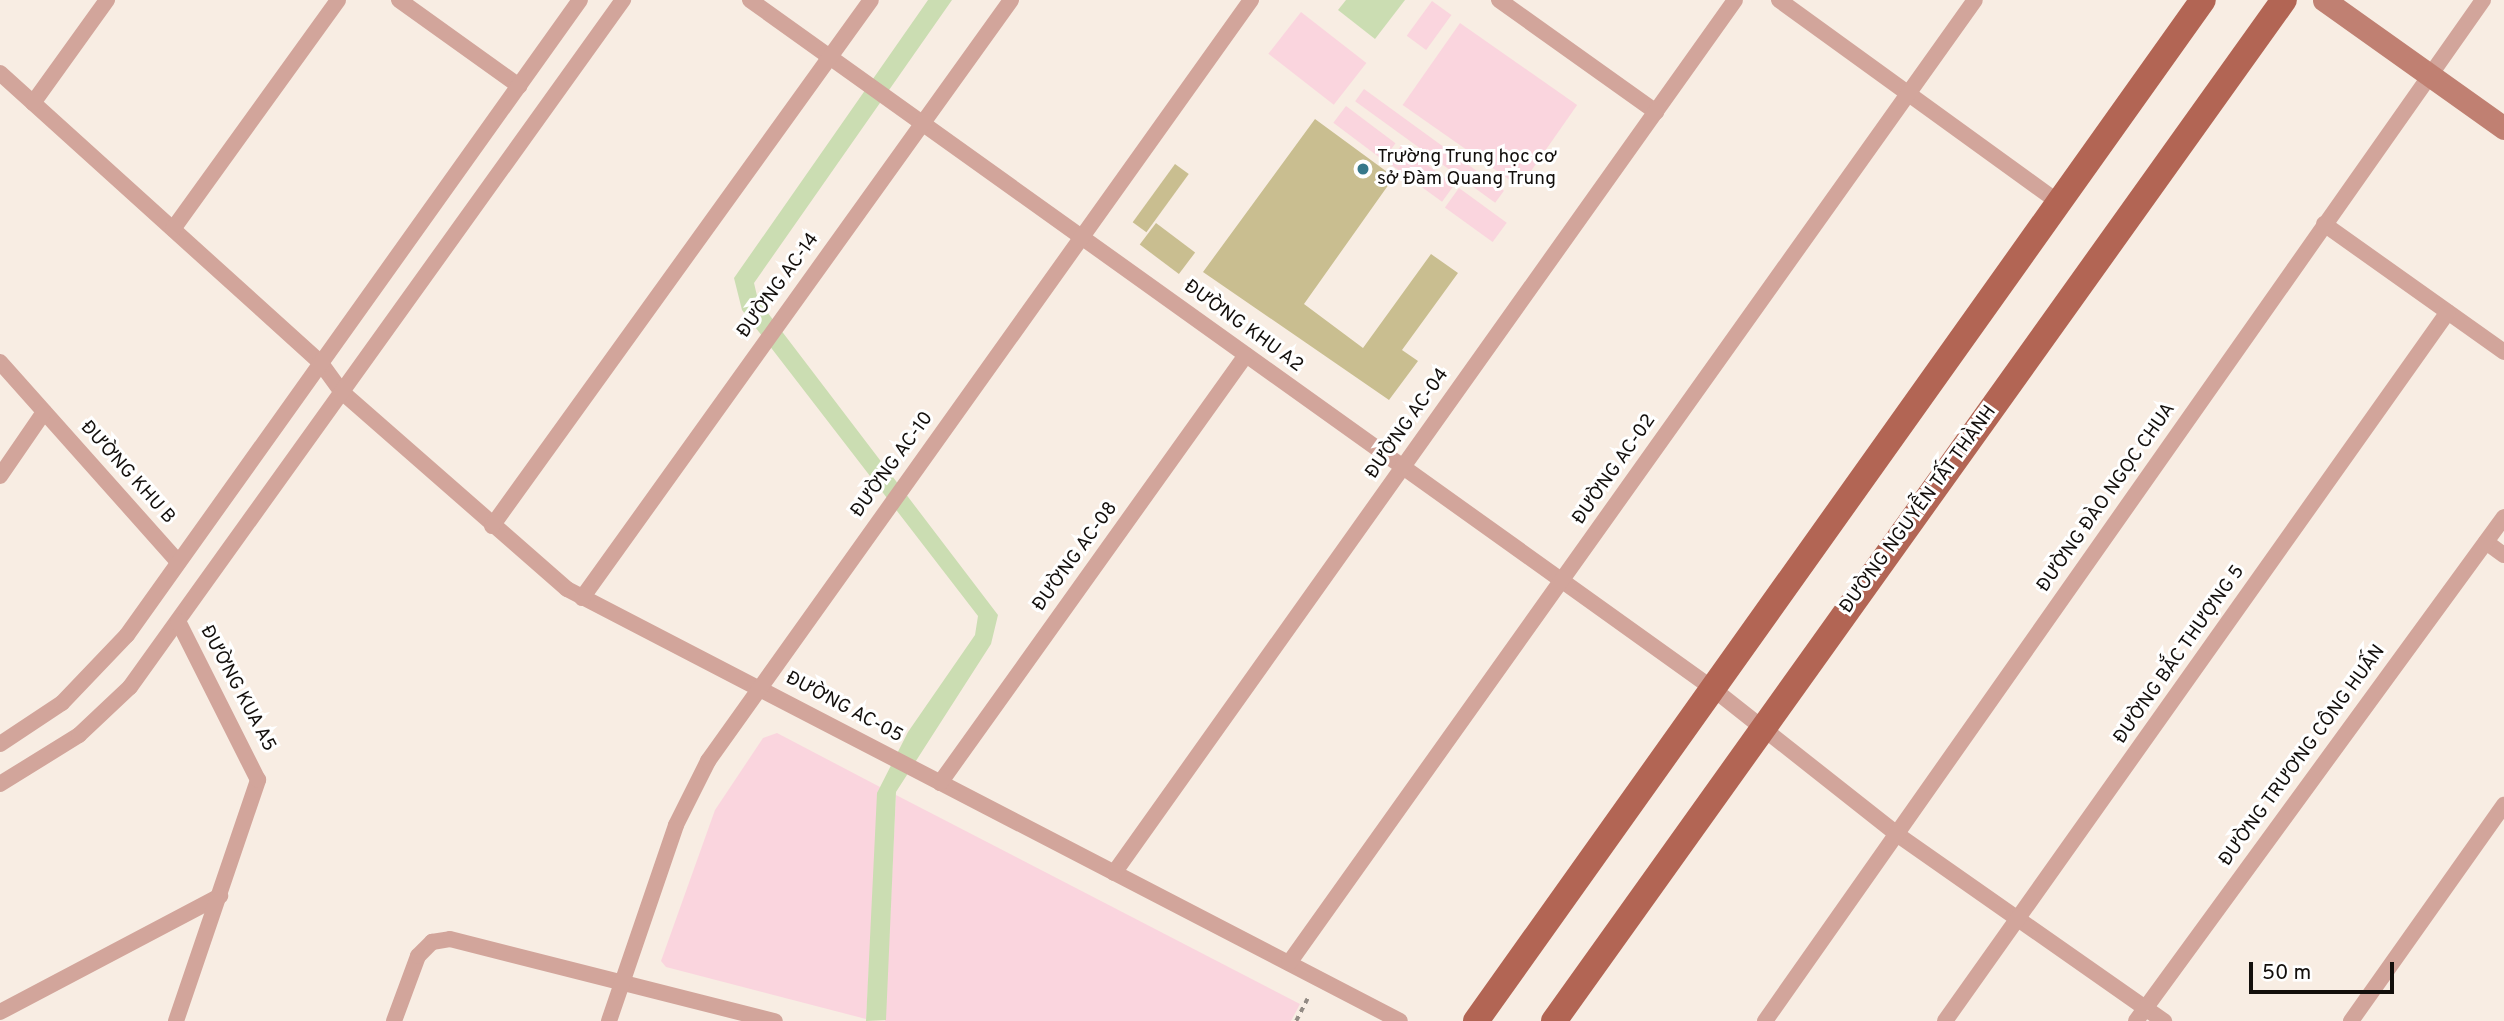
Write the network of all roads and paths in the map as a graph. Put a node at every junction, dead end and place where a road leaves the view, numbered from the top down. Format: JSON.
{"nodes":[{"id":1,"x":107,"y":0,"type":"edge"},
{"id":2,"x":338,"y":0,"type":"edge"},
{"id":3,"x":399,"y":0,"type":"edge"},
{"id":4,"x":580,"y":0,"type":"edge"},
{"id":5,"x":623,"y":0,"type":"edge"},
{"id":6,"x":750,"y":0,"type":"edge"},
{"id":7,"x":871,"y":0,"type":"edge"},
{"id":8,"x":1011,"y":0,"type":"edge"},
{"id":9,"x":1251,"y":0,"type":"edge"},
{"id":10,"x":1499,"y":0,"type":"edge"},
{"id":11,"x":1735,"y":0,"type":"edge"},
{"id":12,"x":1779,"y":0,"type":"edge"},
{"id":13,"x":1975,"y":0,"type":"edge"},
{"id":14,"x":2203,"y":0,"type":"edge"},
{"id":15,"x":2284,"y":0,"type":"edge"},
{"id":16,"x":2324,"y":0,"type":"edge"},
{"id":17,"x":2483,"y":0,"type":"edge"},
{"id":18,"x":831,"y":56,"type":"junction"},
{"id":19,"x":0,"y":73,"type":"edge"},
{"id":20,"x":2429,"y":74,"type":"junction"},
{"id":21,"x":519,"y":86,"type":"junction"},
{"id":22,"x":1908,"y":94,"type":"junction"},
{"id":23,"x":33,"y":103,"type":"junction"},
{"id":24,"x":1656,"y":112,"type":"junction"},
{"id":25,"x":924,"y":124,"type":"junction"},
{"id":26,"x":2504,"y":128,"type":"edge"},
{"id":27,"x":2059,"y":203,"type":"junction"},
{"id":28,"x":2324,"y":224,"type":"junction"},
{"id":29,"x":173,"y":229,"type":"junction"},
{"id":30,"x":1082,"y":237,"type":"junction"},
{"id":31,"x":2448,"y":312,"type":"junction"},
{"id":32,"x":2504,"y":352,"type":"edge"},
{"id":33,"x":1247,"y":355,"type":"junction"},
{"id":34,"x":0,"y":362,"type":"edge"},
{"id":35,"x":320,"y":362,"type":"junction"},
{"id":36,"x":342,"y":393,"type":"junction"},
{"id":37,"x":44,"y":412,"type":"junction"},
{"id":38,"x":1404,"y":467,"type":"junction"},
{"id":39,"x":0,"y":476,"type":"edge"},
{"id":40,"x":2504,"y":517,"type":"edge"},
{"id":41,"x":492,"y":526,"type":"junction"},
{"id":42,"x":2486,"y":542,"type":"junction"},
{"id":43,"x":2504,"y":555,"type":"edge"},
{"id":44,"x":178,"y":562,"type":"junction"},
{"id":45,"x":1562,"y":580,"type":"junction"},
{"id":46,"x":582,"y":598,"type":"junction"},
{"id":47,"x":178,"y":621,"type":"junction"},
{"id":48,"x":757,"y":686,"type":"junction"},
{"id":49,"x":1712,"y":688,"type":"junction"},
{"id":50,"x":1766,"y":727,"type":"junction"},
{"id":51,"x":0,"y":744,"type":"edge"},
{"id":52,"x":940,"y":783,"type":"junction"},
{"id":53,"x":0,"y":784,"type":"edge"},
{"id":54,"x":2504,"y":805,"type":"edge"},
{"id":55,"x":1898,"y":835,"type":"junction"},
{"id":56,"x":1114,"y":873,"type":"junction"},
{"id":57,"x":220,"y":896,"type":"junction"},
{"id":58,"x":2019,"y":919,"type":"junction"},
{"id":59,"x":1289,"y":963,"type":"junction"},
{"id":60,"x":623,"y":982,"type":"junction"},
{"id":61,"x":1307,"y":999,"type":"dead end"},
{"id":62,"x":0,"y":1012,"type":"edge"},
{"id":63,"x":2140,"y":1015,"type":"edge"},
{"id":64,"x":176,"y":1021,"type":"edge"},
{"id":65,"x":394,"y":1021,"type":"edge"},
{"id":66,"x":609,"y":1021,"type":"edge"},
{"id":67,"x":775,"y":1021,"type":"edge"},
{"id":68,"x":1296,"y":1021,"type":"edge"},
{"id":69,"x":1399,"y":1021,"type":"edge"},
{"id":70,"x":1476,"y":1021,"type":"edge"},
{"id":71,"x":1554,"y":1021,"type":"edge"},
{"id":72,"x":1765,"y":1021,"type":"edge"},
{"id":73,"x":1945,"y":1021,"type":"edge"},
{"id":74,"x":2164,"y":1021,"type":"edge"},
{"id":75,"x":2351,"y":1021,"type":"edge"}],
"edges":[{"from":1,"to":23,"type":"street"},
{"from":2,"to":29,"type":"street"},
{"from":3,"to":21,"type":"street"},
{"from":4,"to":21,"type":"street"},
{"from":5,"to":36,"type":"street"},
{"from":6,"to":18,"type":"street","name":"ĐƯỜNG KHU A2"},
{"from":7,"to":18,"type":"street"},
{"from":8,"to":25,"type":"street","name":"ĐƯỜNG AC-14"},
{"from":9,"to":30,"type":"street","name":"ĐƯỜNG AC-10"},
{"from":10,"to":24,"type":"street"},
{"from":11,"to":24,"type":"street","name":"ĐƯỜNG AC-04"},
{"from":12,"to":22,"type":"street"},
{"from":13,"to":22,"type":"street","name":"ĐƯỜNG AC-02"},
{"from":14,"to":27,"type":"main road"},
{"from":15,"to":50,"type":"main road","name":"ĐƯỜNG NGUYỄN TẤT THÀNH"},
{"from":16,"to":20,"type":"street"},
{"from":17,"to":20,"type":"street","name":"ĐƯỜNG ĐÀO NGỌC CHUA"},
{"from":18,"to":25,"type":"street","name":"ĐƯỜNG KHU A2"},
{"from":18,"to":41,"type":"street"},
{"from":19,"to":23,"type":"street","name":"ĐƯỜNG AC-05"},
{"from":20,"to":26,"type":"street"},
{"from":20,"to":28,"type":"street","name":"ĐƯỜNG ĐÀO NGỌC CHUA"},
{"from":21,"to":35,"type":"street"},
{"from":22,"to":27,"type":"street"},
{"from":22,"to":45,"type":"street","name":"ĐƯỜNG AC-02"},
{"from":23,"to":29,"type":"street","name":"ĐƯỜNG AC-05"},
{"from":24,"to":38,"type":"street","name":"ĐƯỜNG AC-04"},
{"from":25,"to":30,"type":"street","name":"ĐƯỜNG KHU A2"},
{"from":25,"to":46,"type":"street","name":"ĐƯỜNG AC-14"},
{"from":27,"to":49,"type":"main road"},
{"from":28,"to":31,"type":"street"},
{"from":28,"to":55,"type":"street","name":"ĐƯỜNG ĐÀO NGỌC CHUA"},
{"from":29,"to":35,"type":"street","name":"ĐƯỜNG AC-05"},
{"from":30,"to":33,"type":"street","name":"ĐƯỜNG KHU A2"},
{"from":30,"to":48,"type":"street","name":"ĐƯỜNG AC-10"},
{"from":31,"to":32,"type":"street"},
{"from":31,"to":58,"type":"street","name":"ĐƯỜNG BẮC THƯỢNG 5"},
{"from":33,"to":38,"type":"street","name":"ĐƯỜNG KHU A2"},
{"from":33,"to":52,"type":"street","name":"ĐƯỜNG AC-08"},
{"from":34,"to":37,"type":"street","name":"ĐƯỜNG KHU B"},
{"from":35,"to":36,"type":"street","name":"ĐƯỜNG AC-05"},
{"from":35,"to":44,"type":"street"},
{"from":36,"to":41,"type":"street","name":"ĐƯỜNG AC-05"},
{"from":36,"to":47,"type":"street"},
{"from":37,"to":39,"type":"street"},
{"from":37,"to":44,"type":"street","name":"ĐƯỜNG KHU B"},
{"from":38,"to":45,"type":"street","name":"ĐƯỜNG KHU A2"},
{"from":38,"to":56,"type":"street","name":"ĐƯỜNG AC-04"},
{"from":40,"to":42,"type":"street","name":"ĐƯỜNG TRƯƠNG CÔNG HUẤN"},
{"from":41,"to":46,"type":"street","name":"ĐƯỜNG AC-05"},
{"from":42,"to":43,"type":"street"},
{"from":42,"to":63,"type":"street","name":"ĐƯỜNG TRƯƠNG CÔNG HUẤN"},
{"from":44,"to":51,"type":"street"},
{"from":45,"to":49,"type":"street","name":"ĐƯỜNG KHU A2"},
{"from":45,"to":59,"type":"street","name":"ĐƯỜNG AC-02"},
{"from":46,"to":48,"type":"street","name":"ĐƯỜNG AC-05"},
{"from":47,"to":53,"type":"street"},
{"from":47,"to":57,"type":"street","name":"ĐƯỜNG KUA A5"},
{"from":48,"to":52,"type":"street","name":"ĐƯỜNG AC-05"},
{"from":48,"to":60,"type":"street","name":"ĐƯỜNG AC-10"},
{"from":49,"to":50,"type":"street","name":"ĐƯỜNG KHU A2"},
{"from":49,"to":70,"type":"main road"},
{"from":50,"to":55,"type":"street","name":"ĐƯỜNG KHU A2"},
{"from":50,"to":71,"type":"main road","name":"ĐƯỜNG NGUYỄN TẤT THÀNH"},
{"from":52,"to":56,"type":"street","name":"ĐƯỜNG AC-05"},
{"from":54,"to":75,"type":"street"},
{"from":55,"to":58,"type":"street","name":"ĐƯỜNG KHU A2"},
{"from":55,"to":72,"type":"street","name":"ĐƯỜNG ĐÀO NGỌC CHUA"},
{"from":56,"to":59,"type":"street","name":"ĐƯỜNG AC-05"},
{"from":57,"to":62,"type":"street"},
{"from":57,"to":64,"type":"street","name":"ĐƯỜNG KUA A5"},
{"from":58,"to":63,"type":"street","name":"ĐƯỜNG KHU A2"},
{"from":58,"to":73,"type":"street","name":"ĐƯỜNG BẮC THƯỢNG 5"},
{"from":59,"to":69,"type":"street","name":"ĐƯỜNG AC-05"},
{"from":60,"to":65,"type":"street"},
{"from":60,"to":66,"type":"street","name":"ĐƯỜNG AC-10"},
{"from":60,"to":67,"type":"street"},
{"from":61,"to":68,"type":"path"},
{"from":63,"to":74,"type":"street","name":"ĐƯỜNG KHU A2"}]}
